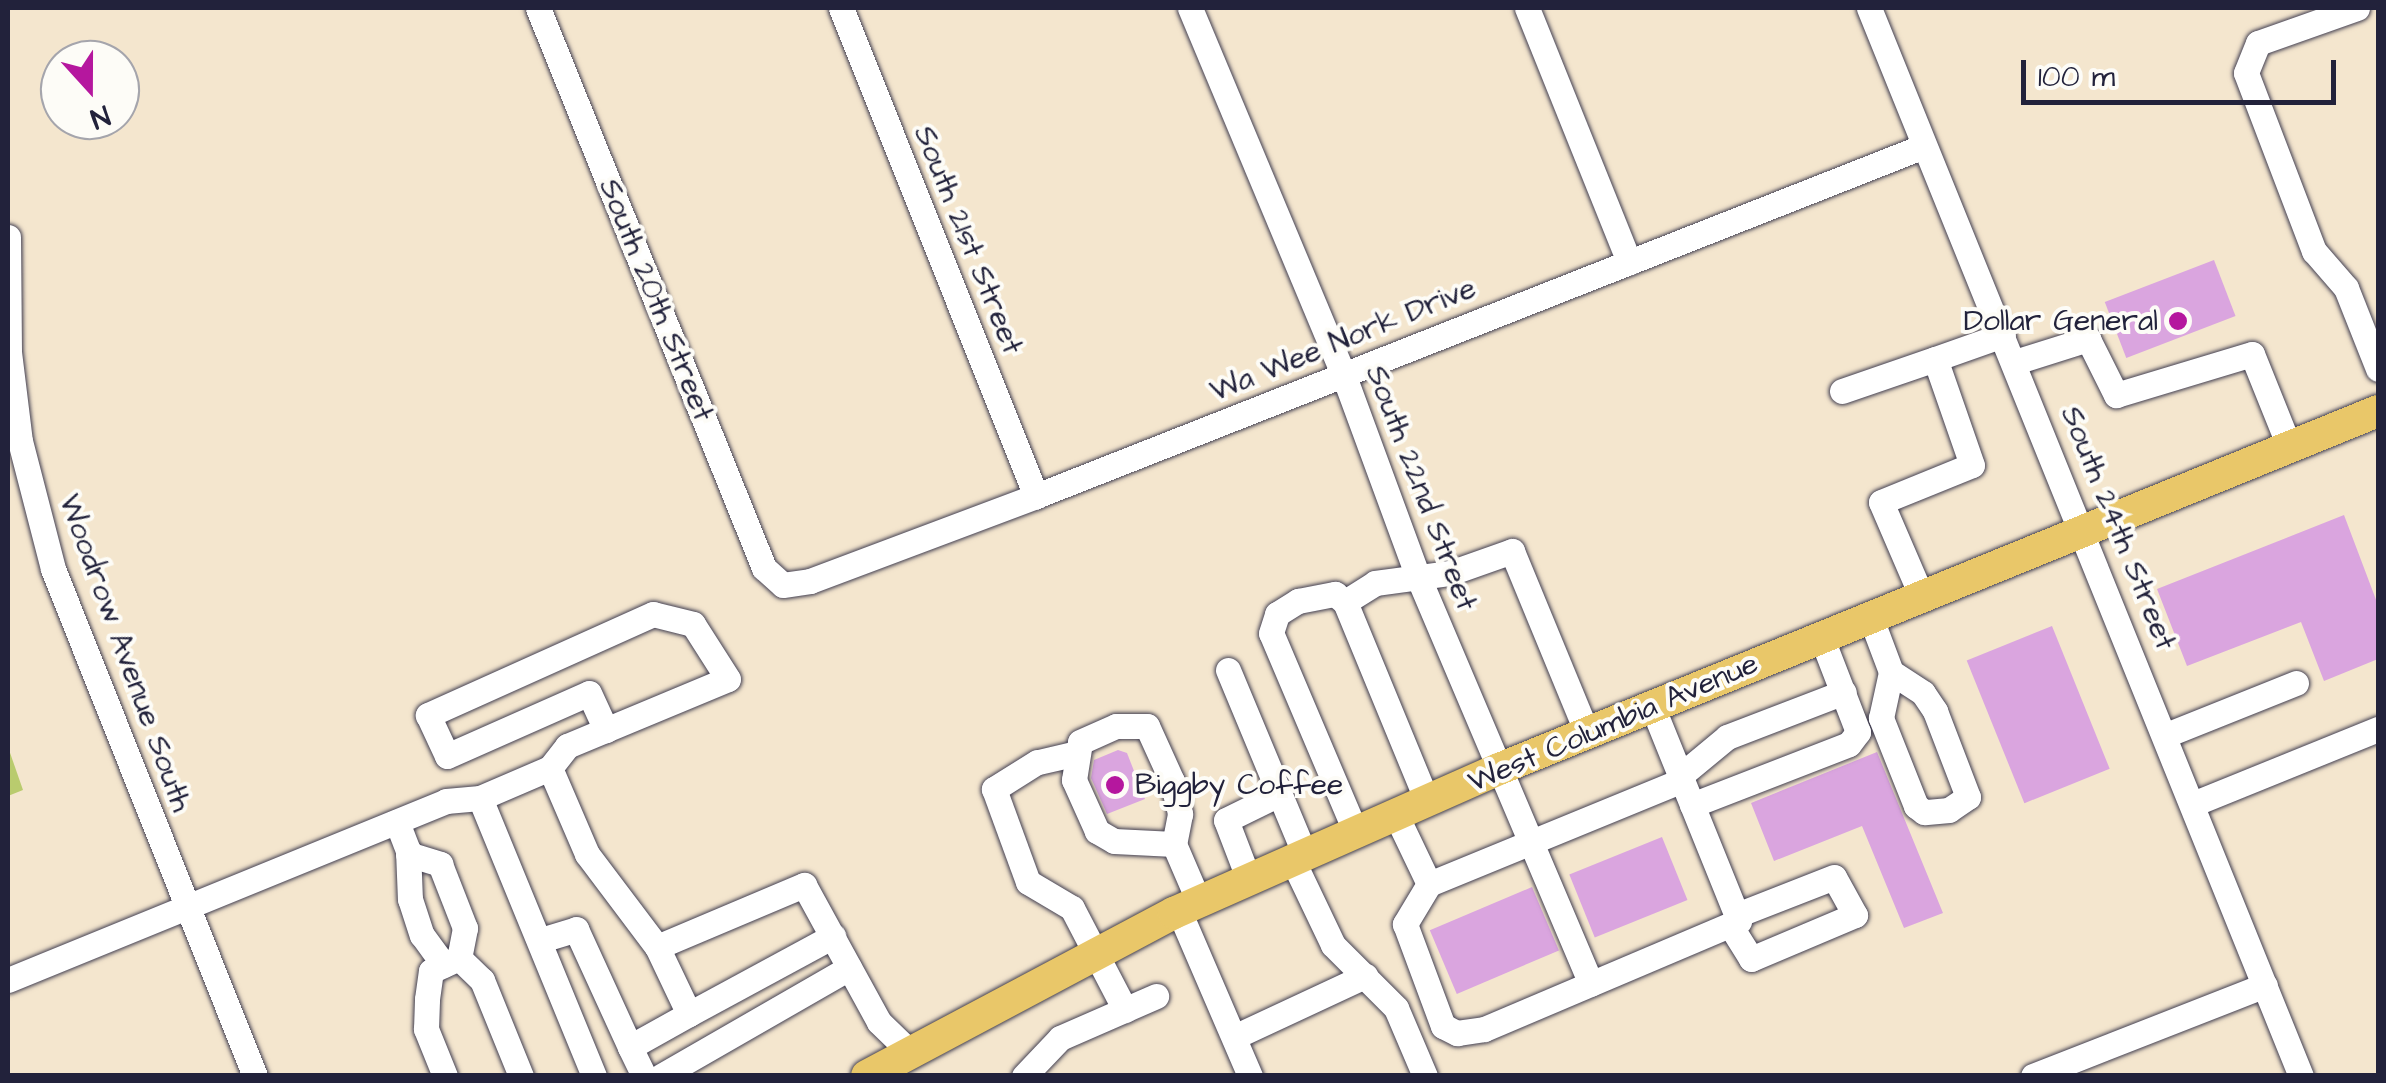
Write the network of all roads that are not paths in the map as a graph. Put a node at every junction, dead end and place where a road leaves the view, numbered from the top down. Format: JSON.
{"nodes":[{"id":1,"x":538,"y":8,"type":"edge"},
{"id":2,"x":841,"y":8,"type":"edge"},
{"id":3,"x":1190,"y":8,"type":"edge"},
{"id":4,"x":1527,"y":8,"type":"edge"},
{"id":5,"x":1869,"y":8,"type":"edge"},
{"id":6,"x":2357,"y":8,"type":"edge"},
{"id":7,"x":1924,"y":146,"type":"junction"},
{"id":8,"x":8,"y":237,"type":"edge"},
{"id":9,"x":1629,"y":262,"type":"junction"},
{"id":10,"x":2003,"y":335,"type":"junction"},
{"id":11,"x":1934,"y":359,"type":"junction"},
{"id":12,"x":2015,"y":362,"type":"junction"},
{"id":13,"x":2378,"y":369,"type":"edge"},
{"id":14,"x":1344,"y":376,"type":"junction"},
{"id":15,"x":1842,"y":391,"type":"dead end"},
{"id":16,"x":2378,"y":412,"type":"edge"},
{"id":17,"x":2289,"y":446,"type":"junction"},
{"id":18,"x":1036,"y":496,"type":"junction"},
{"id":19,"x":2084,"y":527,"type":"junction"},
{"id":20,"x":1417,"y":574,"type":"junction"},
{"id":21,"x":783,"y":585,"type":"joint"},
{"id":22,"x":1921,"y":594,"type":"junction"},
{"id":23,"x":1345,"y":602,"type":"junction"},
{"id":24,"x":1870,"y":616,"type":"junction"},
{"id":25,"x":1821,"y":636,"type":"junction"},
{"id":26,"x":1228,"y":670,"type":"dead end"},
{"id":27,"x":1891,"y":672,"type":"junction"},
{"id":28,"x":2296,"y":683,"type":"dead end"},
{"id":29,"x":1844,"y":692,"type":"junction"},
{"id":30,"x":1652,"y":706,"type":"junction"},
{"id":31,"x":2378,"y":729,"type":"edge"},
{"id":32,"x":606,"y":730,"type":"junction"},
{"id":33,"x":1587,"y":733,"type":"junction"},
{"id":34,"x":2166,"y":735,"type":"junction"},
{"id":35,"x":1073,"y":754,"type":"junction"},
{"id":36,"x":550,"y":768,"type":"junction"},
{"id":37,"x":1498,"y":770,"type":"junction"},
{"id":38,"x":1681,"y":778,"type":"junction"},
{"id":39,"x":1280,"y":794,"type":"junction"},
{"id":40,"x":480,"y":798,"type":"junction"},
{"id":41,"x":1427,"y":801,"type":"junction"},
{"id":42,"x":2193,"y":804,"type":"junction"},
{"id":43,"x":1692,"y":806,"type":"junction"},
{"id":44,"x":1396,"y":815,"type":"junction"},
{"id":45,"x":397,"y":822,"type":"junction"},
{"id":46,"x":1356,"y":832,"type":"junction"},
{"id":47,"x":1534,"y":842,"type":"junction"},
{"id":48,"x":1174,"y":844,"type":"junction"},
{"id":49,"x":418,"y":857,"type":"junction"},
{"id":50,"x":1299,"y":858,"type":"junction"},
{"id":51,"x":1248,"y":880,"type":"junction"},
{"id":52,"x":1429,"y":884,"type":"junction"},
{"id":53,"x":1189,"y":907,"type":"junction"},
{"id":54,"x":188,"y":911,"type":"junction"},
{"id":55,"x":833,"y":936,"type":"junction"},
{"id":56,"x":541,"y":940,"type":"junction"},
{"id":57,"x":656,"y":947,"type":"junction"},
{"id":58,"x":1098,"y":952,"type":"junction"},
{"id":59,"x":455,"y":955,"type":"junction"},
{"id":60,"x":849,"y":968,"type":"junction"},
{"id":61,"x":1365,"y":976,"type":"junction"},
{"id":62,"x":8,"y":980,"type":"edge"},
{"id":63,"x":1591,"y":984,"type":"junction"},
{"id":64,"x":2265,"y":985,"type":"junction"},
{"id":65,"x":1156,"y":996,"type":"dead end"},
{"id":66,"x":1124,"y":1010,"type":"junction"},
{"id":67,"x":689,"y":1014,"type":"junction"},
{"id":68,"x":1234,"y":1037,"type":"junction"},
{"id":69,"x":630,"y":1048,"type":"junction"},
{"id":70,"x":918,"y":1063,"type":"edge"},
{"id":71,"x":255,"y":1076,"type":"edge"},
{"id":72,"x":445,"y":1076,"type":"edge"},
{"id":73,"x":521,"y":1076,"type":"edge"},
{"id":74,"x":594,"y":1076,"type":"edge"},
{"id":75,"x":644,"y":1076,"type":"edge"},
{"id":76,"x":661,"y":1076,"type":"edge"},
{"id":77,"x":867,"y":1076,"type":"edge"},
{"id":78,"x":1024,"y":1076,"type":"edge"},
{"id":79,"x":1250,"y":1076,"type":"edge"},
{"id":80,"x":1425,"y":1076,"type":"edge"},
{"id":81,"x":2032,"y":1076,"type":"edge"},
{"id":82,"x":2301,"y":1076,"type":"edge"}],
"edges":[{"from":1,"to":21,"type":"street","name":"South 20th Street"},
{"from":2,"to":18,"type":"street","name":"South 21st Street"},
{"from":3,"to":14,"type":"street","name":"South 22nd Street"},
{"from":4,"to":9,"type":"street"},
{"from":5,"to":7,"type":"street","name":"South 24th Street"},
{"from":6,"to":13,"type":"street"},
{"from":7,"to":9,"type":"street","name":"Wa Wee Nork Drive"},
{"from":7,"to":10,"type":"street","name":"South 24th Street"},
{"from":8,"to":54,"type":"street","name":"Woodrow Avenue South"},
{"from":9,"to":14,"type":"street","name":"Wa Wee Nork Drive"},
{"from":10,"to":11,"type":"street"},
{"from":10,"to":12,"type":"street","name":"South 24th Street"},
{"from":11,"to":15,"type":"street"},
{"from":11,"to":22,"type":"street"},
{"from":12,"to":17,"type":"street"},
{"from":12,"to":19,"type":"street","name":"South 24th Street"},
{"from":14,"to":18,"type":"street","name":"Wa Wee Nork Drive"},
{"from":14,"to":20,"type":"street","name":"South 22nd Street"},
{"from":16,"to":17,"type":"main road","name":"West Columbia Avenue"},
{"from":17,"to":19,"type":"main road","name":"West Columbia Avenue"},
{"from":18,"to":21,"type":"street","name":"Wa Wee Nork Drive"},
{"from":19,"to":22,"type":"main road","name":"West Columbia Avenue"},
{"from":19,"to":34,"type":"street","name":"South 24th Street"},
{"from":20,"to":23,"type":"street"},
{"from":20,"to":33,"type":"street"},
{"from":20,"to":37,"type":"street","name":"South 22nd Street"},
{"from":22,"to":24,"type":"main road","name":"West Columbia Avenue"},
{"from":23,"to":41,"type":"street"},
{"from":23,"to":46,"type":"street"},
{"from":24,"to":25,"type":"main road","name":"West Columbia Avenue"},
{"from":24,"to":27,"type":"street"},
{"from":25,"to":29,"type":"street"},
{"from":25,"to":30,"type":"main road","name":"West Columbia Avenue"},
{"from":26,"to":39,"type":"street"},
{"from":27,"to":27,"type":"street"},
{"from":28,"to":34,"type":"street"},
{"from":29,"to":38,"type":"street"},
{"from":29,"to":43,"type":"street"},
{"from":30,"to":33,"type":"main road","name":"West Columbia Avenue"},
{"from":30,"to":38,"type":"street"},
{"from":31,"to":42,"type":"street"},
{"from":32,"to":32,"type":"street"},
{"from":32,"to":36,"type":"street"},
{"from":33,"to":37,"type":"main road","name":"West Columbia Avenue"},
{"from":34,"to":42,"type":"street","name":"South 24th Street"},
{"from":35,"to":48,"type":"street"},
{"from":35,"to":48,"type":"street"},
{"from":35,"to":58,"type":"street"},
{"from":36,"to":40,"type":"street"},
{"from":36,"to":57,"type":"street"},
{"from":37,"to":41,"type":"main road","name":"West Columbia Avenue"},
{"from":37,"to":47,"type":"street","name":"South 22nd Street"},
{"from":38,"to":43,"type":"street"},
{"from":38,"to":47,"type":"street"},
{"from":39,"to":50,"type":"street"},
{"from":39,"to":51,"type":"street"},
{"from":40,"to":45,"type":"street"},
{"from":40,"to":56,"type":"street"},
{"from":41,"to":44,"type":"main road","name":"West Columbia Avenue"},
{"from":42,"to":64,"type":"street","name":"South 24th Street"},
{"from":43,"to":63,"type":"street"},
{"from":44,"to":46,"type":"main road","name":"West Columbia Avenue"},
{"from":44,"to":52,"type":"street"},
{"from":45,"to":49,"type":"street"},
{"from":45,"to":54,"type":"street"},
{"from":46,"to":50,"type":"main road","name":"West Columbia Avenue"},
{"from":47,"to":52,"type":"street"},
{"from":47,"to":63,"type":"street","name":"South 22nd Street"},
{"from":48,"to":53,"type":"street"},
{"from":49,"to":59,"type":"street"},
{"from":49,"to":59,"type":"street"},
{"from":50,"to":51,"type":"main road","name":"West Columbia Avenue"},
{"from":50,"to":61,"type":"street"},
{"from":51,"to":53,"type":"main road","name":"West Columbia Avenue"},
{"from":52,"to":63,"type":"street"},
{"from":53,"to":58,"type":"main road","name":"West Columbia Avenue"},
{"from":53,"to":68,"type":"street"},
{"from":54,"to":62,"type":"street"},
{"from":54,"to":71,"type":"street","name":"Woodrow Avenue South"},
{"from":55,"to":57,"type":"street"},
{"from":55,"to":60,"type":"street"},
{"from":55,"to":67,"type":"street"},
{"from":56,"to":69,"type":"street"},
{"from":56,"to":74,"type":"street"},
{"from":57,"to":67,"type":"street"},
{"from":58,"to":66,"type":"street"},
{"from":58,"to":70,"type":"main road","name":"West Columbia Avenue"},
{"from":59,"to":72,"type":"street"},
{"from":59,"to":73,"type":"street"},
{"from":60,"to":70,"type":"street"},
{"from":60,"to":76,"type":"street"},
{"from":61,"to":68,"type":"street"},
{"from":61,"to":80,"type":"street"},
{"from":64,"to":81,"type":"street"},
{"from":64,"to":82,"type":"street","name":"South 24th Street"},
{"from":65,"to":66,"type":"street"},
{"from":66,"to":78,"type":"street"},
{"from":67,"to":69,"type":"street"},
{"from":68,"to":79,"type":"street"},
{"from":69,"to":75,"type":"street"},
{"from":70,"to":77,"type":"main road","name":"West Columbia Avenue"}]}
